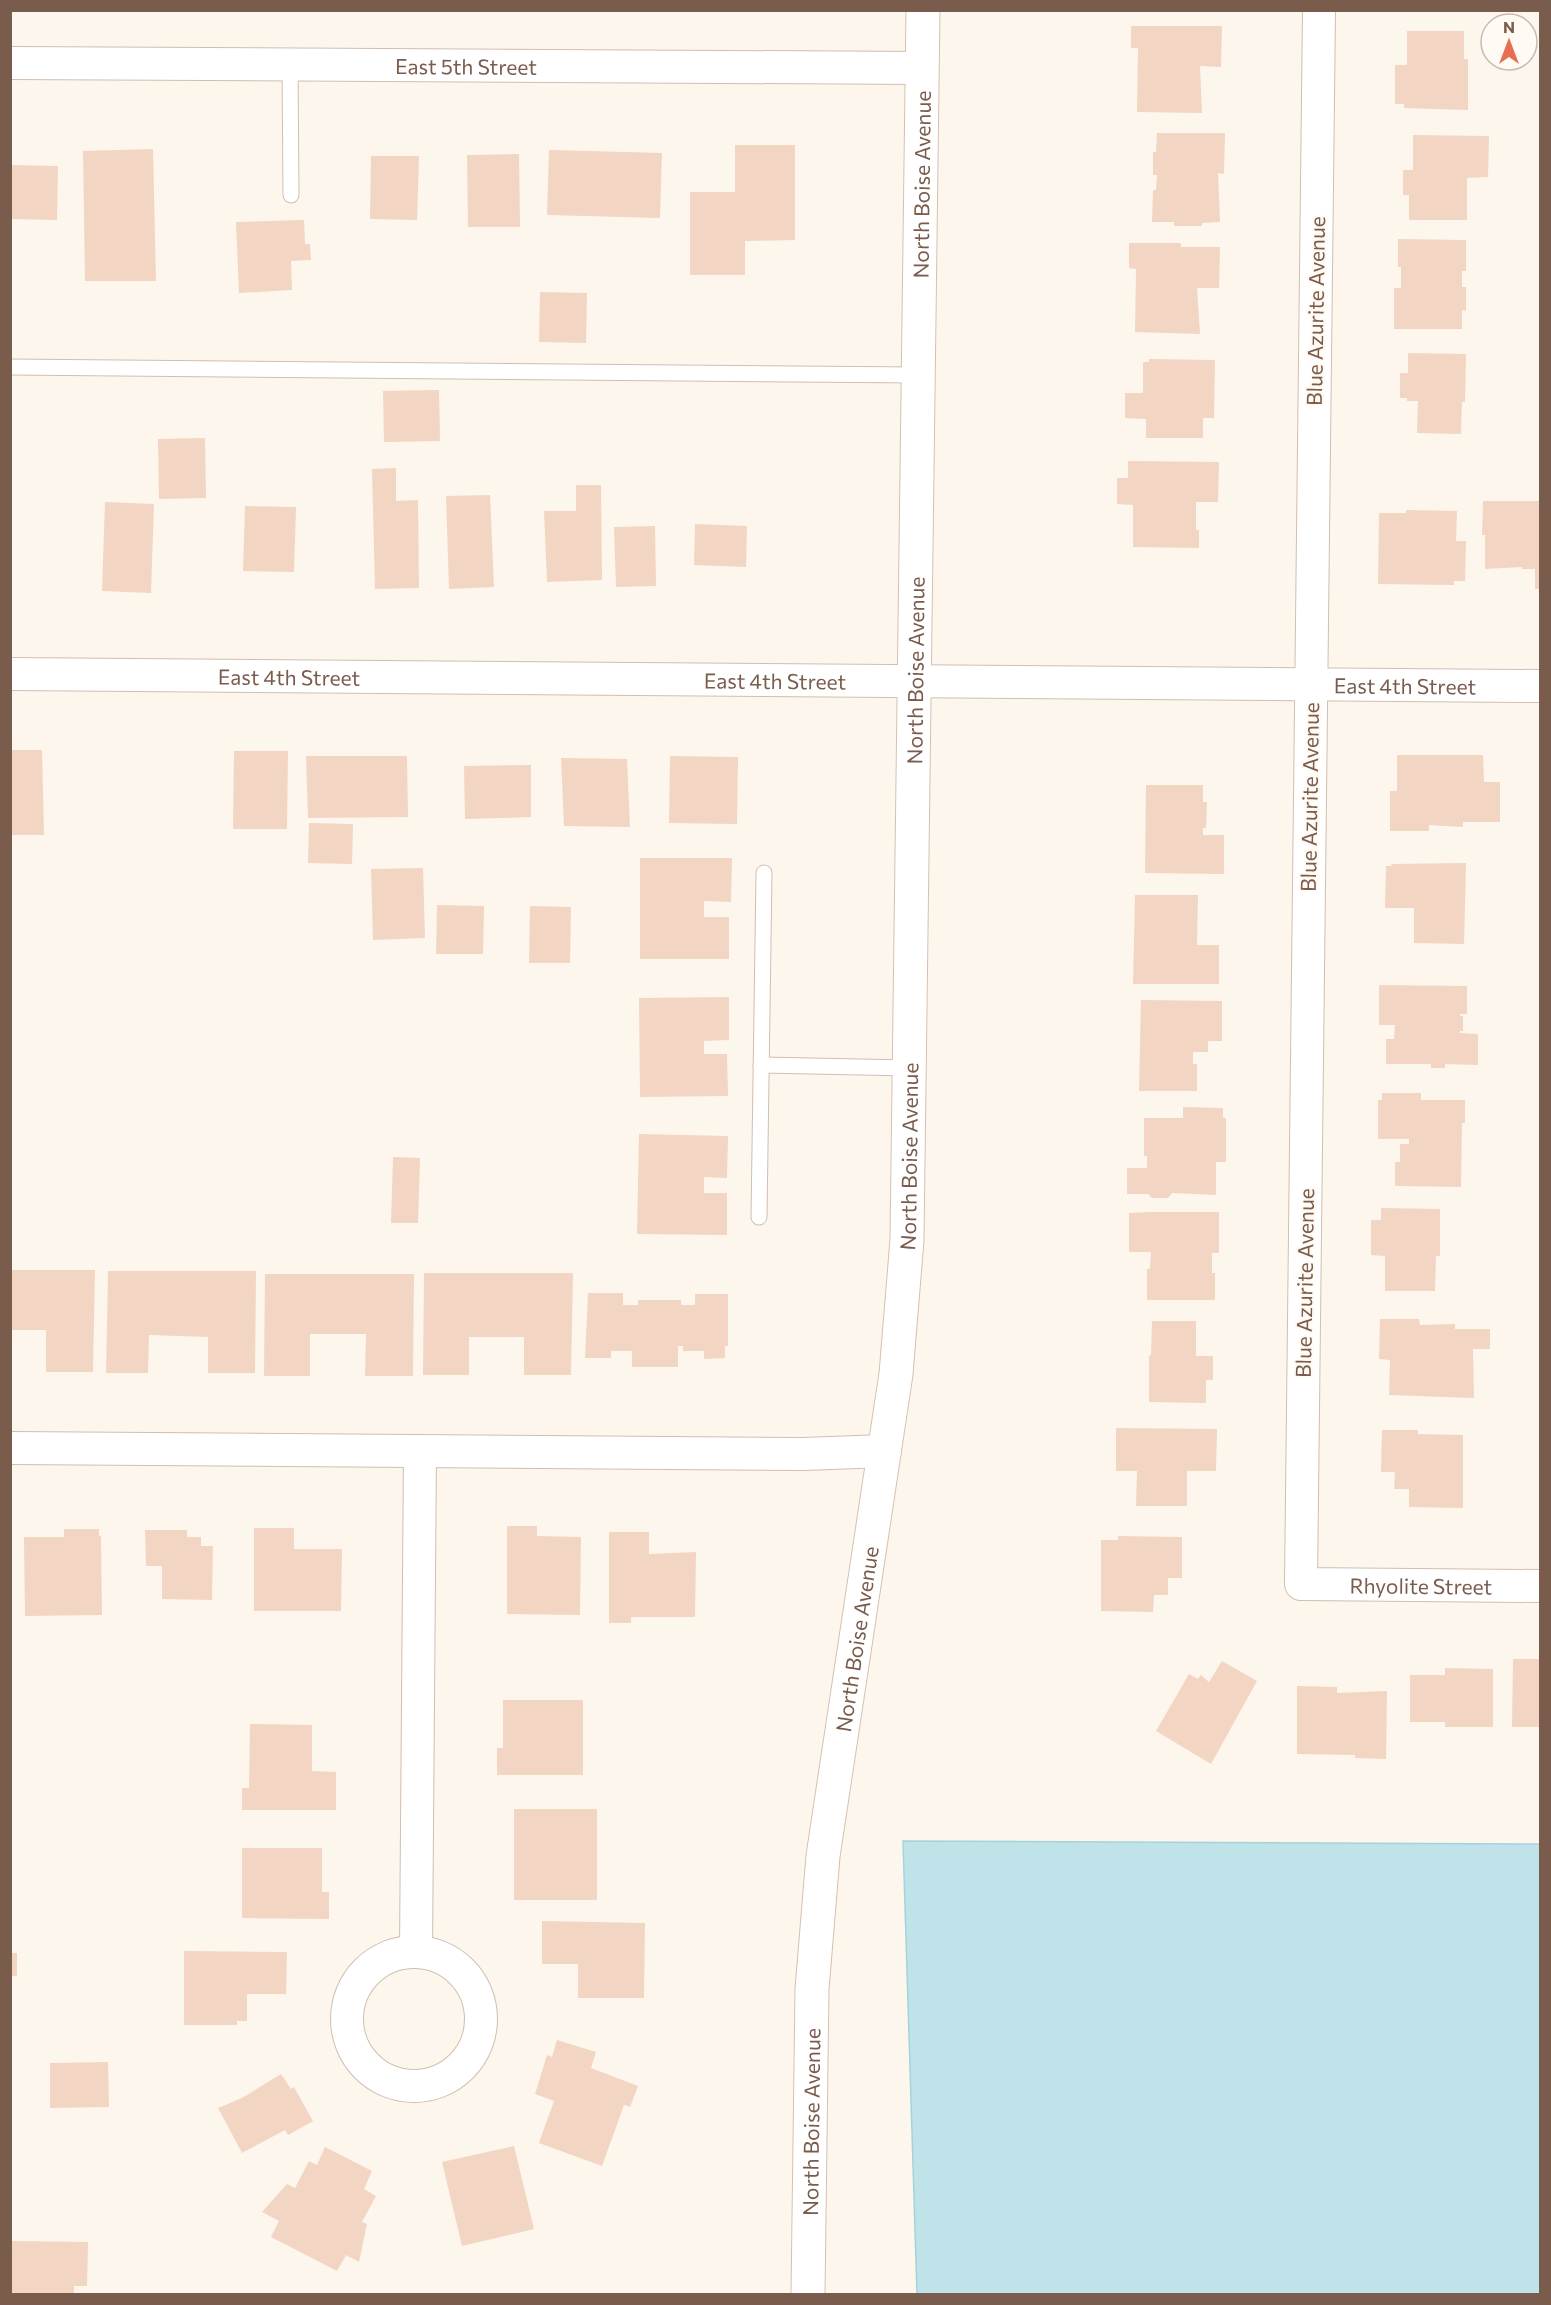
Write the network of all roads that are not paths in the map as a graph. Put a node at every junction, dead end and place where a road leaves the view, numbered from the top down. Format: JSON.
{"nodes":[{"id":1,"x":923,"y":10,"type":"edge"},
{"id":2,"x":1319,"y":10,"type":"edge"},
{"id":3,"x":10,"y":63,"type":"edge"},
{"id":4,"x":290,"y":64,"type":"junction"},
{"id":5,"x":922,"y":68,"type":"junction"},
{"id":6,"x":291,"y":195,"type":"dead end"},
{"id":7,"x":10,"y":367,"type":"edge"},
{"id":8,"x":918,"y":375,"type":"junction"},
{"id":9,"x":10,"y":674,"type":"edge"},
{"id":10,"x":915,"y":682,"type":"junction"},
{"id":11,"x":1311,"y":683,"type":"junction"},
{"id":12,"x":1540,"y":686,"type":"edge"},
{"id":13,"x":764,"y":873,"type":"dead end"},
{"id":14,"x":761,"y":1065,"type":"junction"},
{"id":15,"x":910,"y":1068,"type":"junction"},
{"id":16,"x":759,"y":1217,"type":"dead end"},
{"id":17,"x":10,"y":1448,"type":"edge"},
{"id":18,"x":420,"y":1451,"type":"junction"},
{"id":19,"x":885,"y":1451,"type":"junction"},
{"id":20,"x":1301,"y":1584,"type":"joint"},
{"id":21,"x":1540,"y":1586,"type":"edge"},
{"id":22,"x":416,"y":1952,"type":"junction"},
{"id":23,"x":808,"y":2295,"type":"edge"}],
"edges":[{"from":1,"to":5,"type":"street","name":"North Boise Avenue"},
{"from":2,"to":11,"type":"street","name":"Blue Azurite Avenue"},
{"from":3,"to":4,"type":"street","name":"East 5th Street"},
{"from":4,"to":5,"type":"street","name":"East 5th Street"},
{"from":4,"to":6,"type":"lane"},
{"from":5,"to":8,"type":"street","name":"North Boise Avenue"},
{"from":7,"to":8,"type":"lane"},
{"from":8,"to":10,"type":"street","name":"North Boise Avenue"},
{"from":9,"to":10,"type":"street","name":"East 4th Street"},
{"from":10,"to":11,"type":"street","name":"East 4th Street"},
{"from":10,"to":15,"type":"street","name":"North Boise Avenue"},
{"from":11,"to":12,"type":"street","name":"East 4th Street"},
{"from":11,"to":20,"type":"street","name":"Blue Azurite Avenue"},
{"from":13,"to":14,"type":"lane"},
{"from":14,"to":15,"type":"lane"},
{"from":14,"to":16,"type":"lane"},
{"from":15,"to":19,"type":"street","name":"North Boise Avenue"},
{"from":17,"to":18,"type":"street"},
{"from":18,"to":19,"type":"street"},
{"from":18,"to":22,"type":"street"},
{"from":19,"to":23,"type":"street","name":"North Boise Avenue"},
{"from":20,"to":21,"type":"street","name":"Rhyolite Street"},
{"from":22,"to":22,"type":"street"}]}
